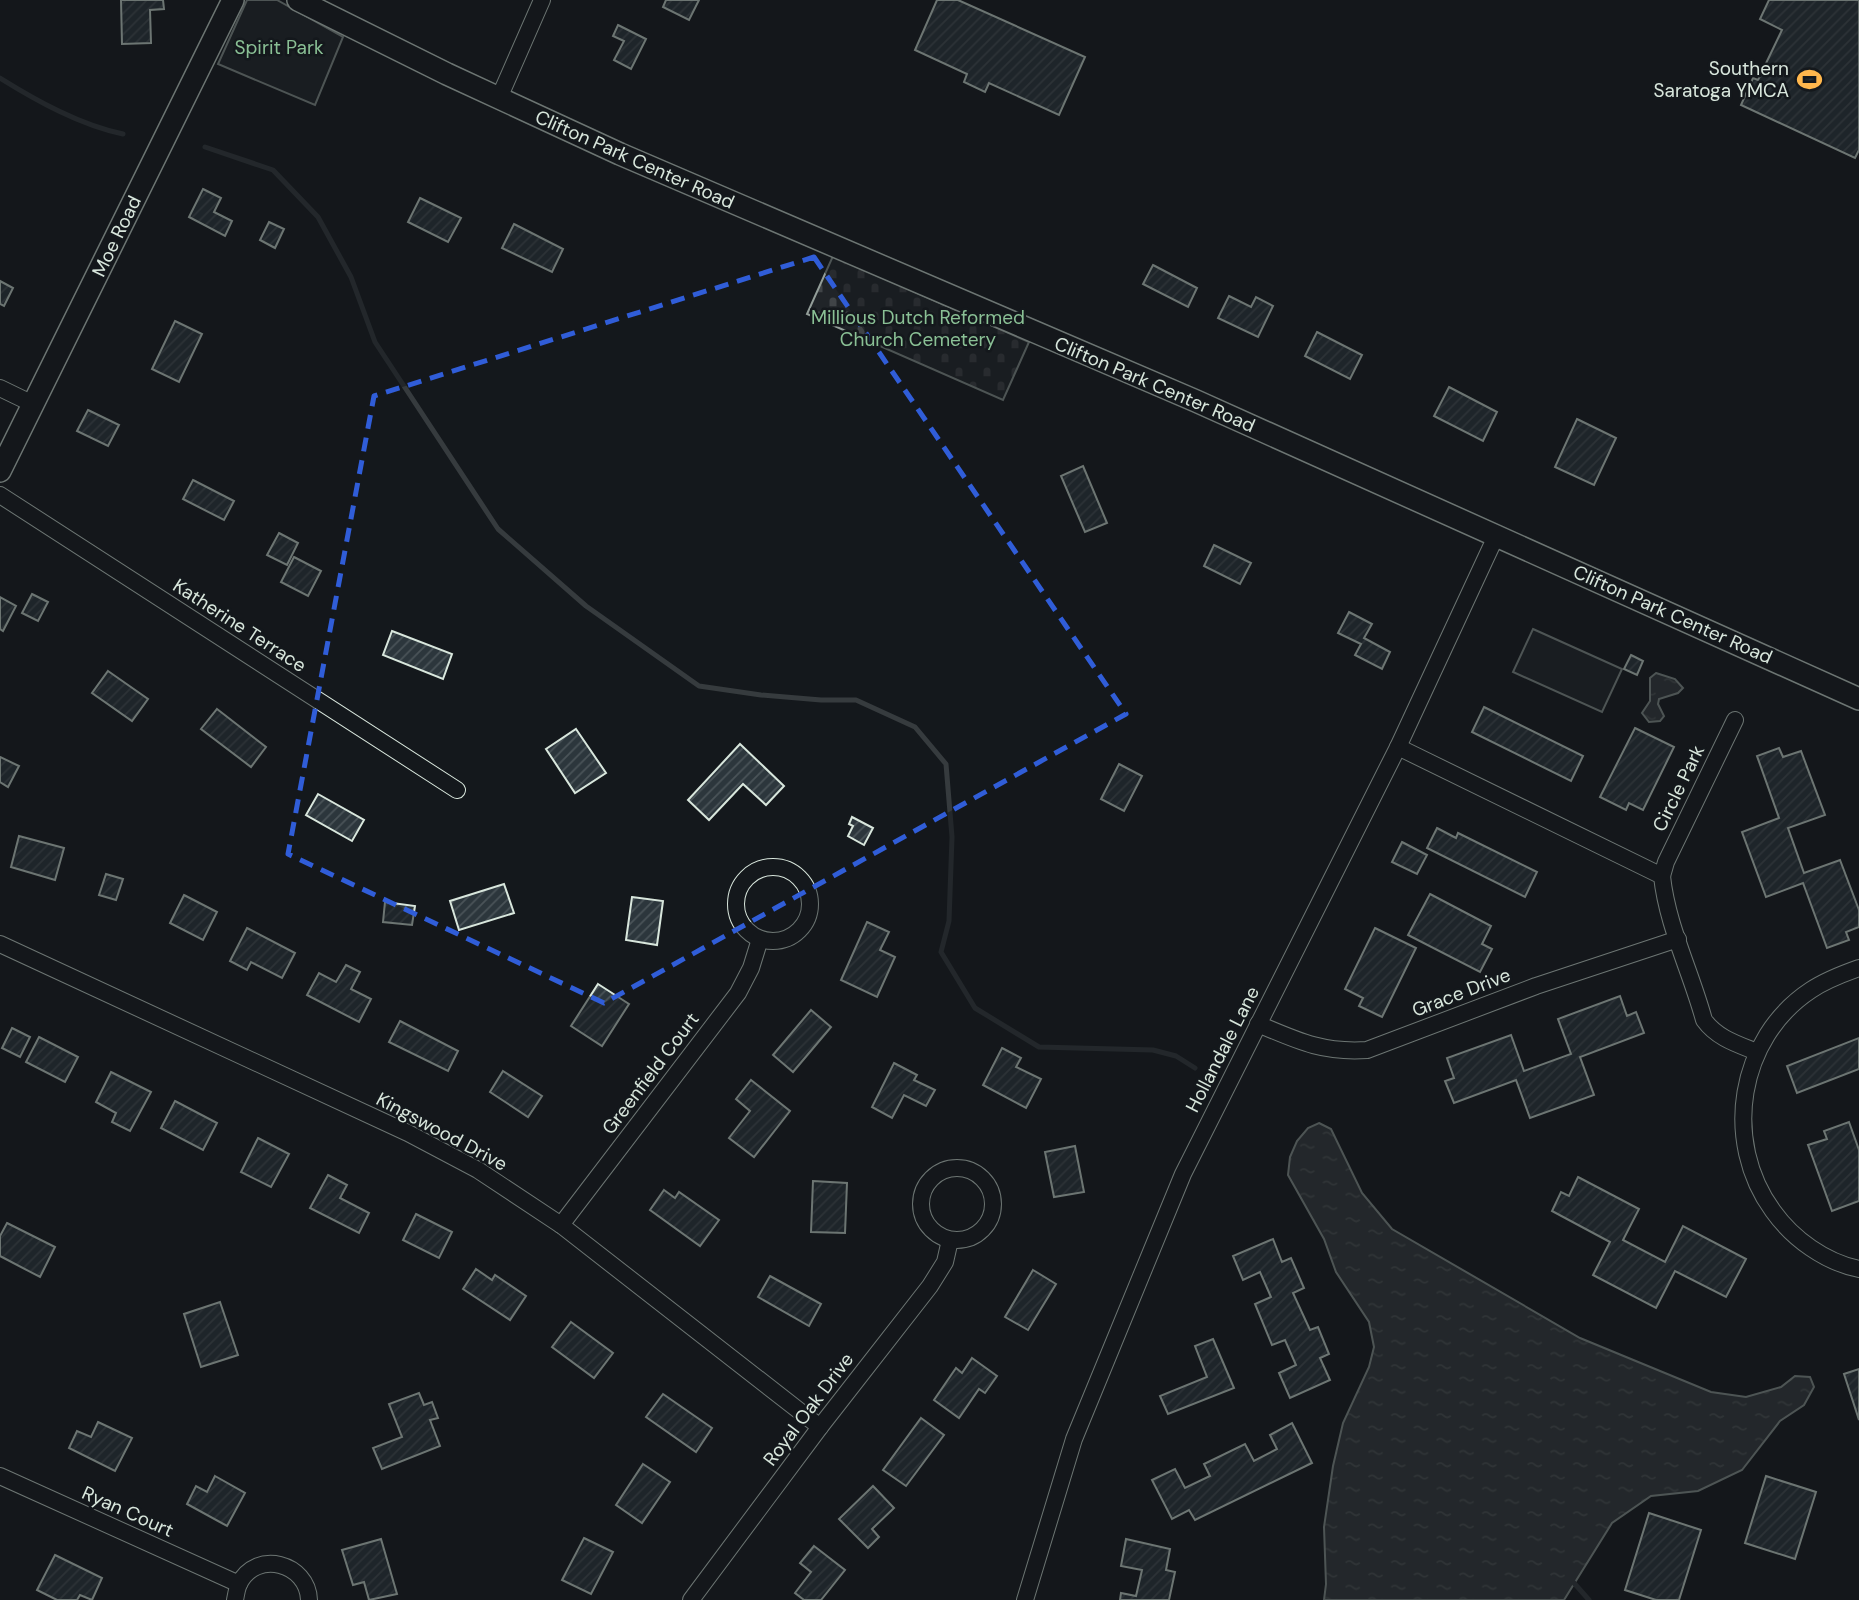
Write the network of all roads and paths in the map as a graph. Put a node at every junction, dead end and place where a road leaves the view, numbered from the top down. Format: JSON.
{"nodes":[{"id":1,"x":233,"y":0,"type":"edge"},
{"id":2,"x":298,"y":0,"type":"edge"},
{"id":3,"x":542,"y":0,"type":"edge"},
{"id":4,"x":499,"y":98,"type":"junction"},
{"id":5,"x":0,"y":388,"type":"edge"},
{"id":6,"x":33,"y":404,"type":"junction"},
{"id":7,"x":0,"y":471,"type":"edge"},
{"id":8,"x":0,"y":495,"type":"edge"},
{"id":9,"x":1497,"y":534,"type":"junction"},
{"id":10,"x":1859,"y":699,"type":"edge"},
{"id":11,"x":1735,"y":720,"type":"dead end"},
{"id":12,"x":1398,"y":747,"type":"junction"},
{"id":13,"x":457,"y":790,"type":"dead end"},
{"id":14,"x":1662,"y":876,"type":"junction"},
{"id":15,"x":760,"y":939,"type":"junction"},
{"id":16,"x":1678,"y":939,"type":"junction"},
{"id":17,"x":0,"y":944,"type":"edge"},
{"id":18,"x":1859,"y":968,"type":"edge"},
{"id":19,"x":1258,"y":1024,"type":"junction"},
{"id":20,"x":1757,"y":1052,"type":"junction"},
{"id":21,"x":561,"y":1225,"type":"junction"},
{"id":22,"x":950,"y":1240,"type":"junction"},
{"id":23,"x":1859,"y":1269,"type":"edge"},
{"id":24,"x":820,"y":1427,"type":"junction"},
{"id":25,"x":0,"y":1476,"type":"edge"},
{"id":26,"x":237,"y":1592,"type":"edge"},
{"id":27,"x":309,"y":1600,"type":"edge"},
{"id":28,"x":691,"y":1600,"type":"edge"},
{"id":29,"x":1025,"y":1600,"type":"edge"}],
"edges":[{"from":1,"to":6,"type":"street","name":"Moe Road"},
{"from":2,"to":4,"type":"street","name":"Clifton Park Center Road"},
{"from":3,"to":4,"type":"street"},
{"from":4,"to":9,"type":"street","name":"Clifton Park Center Road"},
{"from":5,"to":6,"type":"street"},
{"from":6,"to":7,"type":"street","name":"Moe Road"},
{"from":8,"to":13,"type":"street","name":"Katherine Terrace"},
{"from":9,"to":10,"type":"street","name":"Clifton Park Center Road"},
{"from":9,"to":12,"type":"street","name":"Hollandale Lane"},
{"from":11,"to":14,"type":"street","name":"Circle Park"},
{"from":12,"to":14,"type":"street"},
{"from":12,"to":19,"type":"street","name":"Hollandale Lane"},
{"from":14,"to":16,"type":"street"},
{"from":15,"to":15,"type":"street"},
{"from":15,"to":21,"type":"street","name":"Greenfield Court"},
{"from":16,"to":19,"type":"street","name":"Grace Drive"},
{"from":16,"to":20,"type":"street"},
{"from":17,"to":21,"type":"street","name":"Kingswood Drive"},
{"from":18,"to":20,"type":"street"},
{"from":19,"to":29,"type":"street","name":"Hollandale Lane"},
{"from":20,"to":23,"type":"street"},
{"from":21,"to":24,"type":"street","name":"Kingswood Drive"},
{"from":22,"to":22,"type":"street"},
{"from":22,"to":24,"type":"street","name":"Royal Oak Drive"},
{"from":24,"to":28,"type":"street","name":"Royal Oak Drive"},
{"from":25,"to":26,"type":"street","name":"Ryan Court"},
{"from":26,"to":27,"type":"street","name":"Ryan Court"}]}
